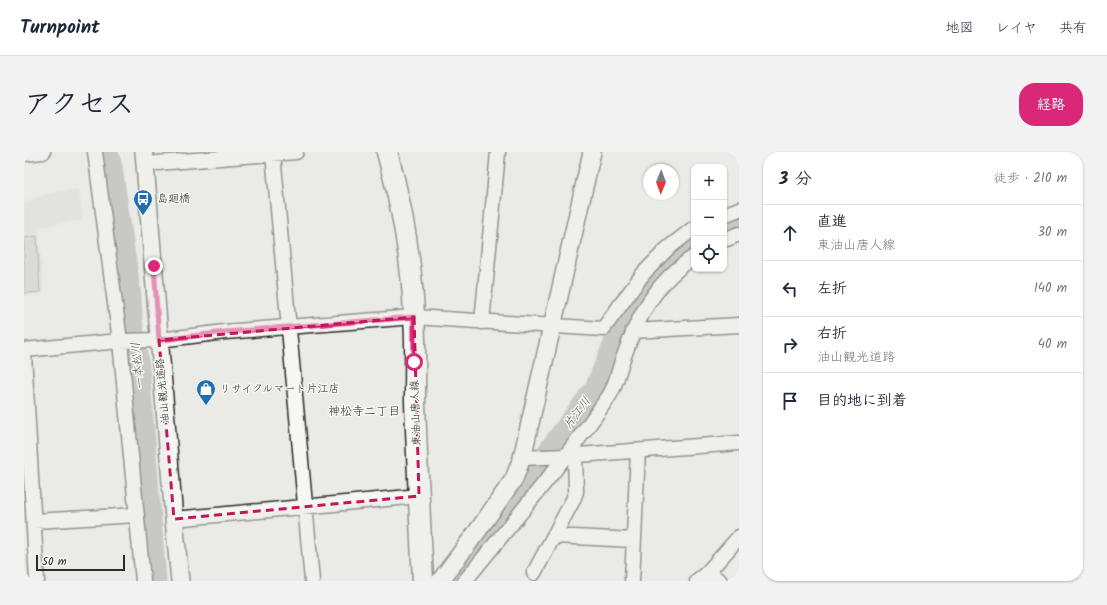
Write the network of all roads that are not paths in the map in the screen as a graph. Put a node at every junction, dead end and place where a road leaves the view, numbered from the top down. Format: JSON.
{"nodes":[{"id":1,"x":43,"y":152,"type":"edge"},
{"id":2,"x":95,"y":152,"type":"edge"},
{"id":3,"x":296,"y":152,"type":"edge"},
{"id":4,"x":387,"y":152,"type":"edge"},
{"id":5,"x":498,"y":152,"type":"edge"},
{"id":6,"x":592,"y":152,"type":"edge"},
{"id":7,"x":24,"y":154,"type":"edge"},
{"id":8,"x":273,"y":154,"type":"junction"},
{"id":9,"x":145,"y":158,"type":"edge"},
{"id":10,"x":739,"y":209,"type":"edge"},
{"id":11,"x":727,"y":214,"type":"edge"},
{"id":12,"x":691,"y":230,"type":"edge"},
{"id":13,"x":739,"y":234,"type":"edge"},
{"id":14,"x":727,"y":239,"type":"edge"},
{"id":15,"x":691,"y":259,"type":"edge"},
{"id":16,"x":414,"y":317,"type":"junction"},
{"id":17,"x":482,"y":322,"type":"junction"},
{"id":18,"x":739,"y":325,"type":"edge"},
{"id":19,"x":553,"y":326,"type":"junction"},
{"id":20,"x":288,"y":327,"type":"junction"},
{"id":21,"x":632,"y":331,"type":"junction"},
{"id":22,"x":151,"y":340,"type":"junction"},
{"id":23,"x":122,"y":341,"type":"junction"},
{"id":24,"x":24,"y":350,"type":"edge"},
{"id":25,"x":24,"y":354,"type":"edge"},
{"id":26,"x":739,"y":443,"type":"edge"},
{"id":27,"x":638,"y":450,"type":"junction"},
{"id":28,"x":566,"y":456,"type":"junction"},
{"id":29,"x":529,"y":458,"type":"junction"},
{"id":30,"x":419,"y":496,"type":"junction"},
{"id":31,"x":306,"y":506,"type":"junction"},
{"id":32,"x":137,"y":515,"type":"junction"},
{"id":33,"x":174,"y":519,"type":"junction"},
{"id":34,"x":34,"y":522,"type":"junction"},
{"id":35,"x":554,"y":536,"type":"junction"},
{"id":36,"x":739,"y":537,"type":"edge"},
{"id":37,"x":634,"y":540,"type":"junction"},
{"id":38,"x":534,"y":573,"type":"dead end"},
{"id":39,"x":702,"y":577,"type":"edge"},
{"id":40,"x":37,"y":581,"type":"edge"},
{"id":41,"x":143,"y":581,"type":"edge"},
{"id":42,"x":180,"y":581,"type":"edge"},
{"id":43,"x":312,"y":581,"type":"edge"},
{"id":44,"x":423,"y":581,"type":"edge"},
{"id":45,"x":440,"y":581,"type":"edge"},
{"id":46,"x":465,"y":581,"type":"edge"},
{"id":47,"x":632,"y":581,"type":"edge"},
{"id":48,"x":720,"y":581,"type":"edge"}],
"edges":[{"from":1,"to":7,"type":"street"},
{"from":2,"to":23,"type":"street"},
{"from":3,"to":8,"type":"street"},
{"from":4,"to":16,"type":"main road","name":"東油山唐人線"},
{"from":5,"to":17,"type":"street"},
{"from":6,"to":19,"type":"street"},
{"from":8,"to":9,"type":"street"},
{"from":8,"to":20,"type":"street"},
{"from":9,"to":22,"type":"street","name":"油山観光道路"},
{"from":10,"to":11,"type":"street"},
{"from":12,"to":19,"type":"street"},
{"from":13,"to":14,"type":"street"},
{"from":15,"to":21,"type":"street"},
{"from":16,"to":17,"type":"street"},
{"from":16,"to":20,"type":"street"},
{"from":16,"to":30,"type":"main road","name":"東油山唐人線"},
{"from":17,"to":19,"type":"street"},
{"from":18,"to":21,"type":"street"},
{"from":19,"to":29,"type":"street"},
{"from":20,"to":22,"type":"street"},
{"from":20,"to":31,"type":"street"},
{"from":21,"to":28,"type":"street"},
{"from":22,"to":23,"type":"street"},
{"from":22,"to":33,"type":"street","name":"油山観光道路"},
{"from":23,"to":24,"type":"street"},
{"from":23,"to":32,"type":"street"},
{"from":25,"to":34,"type":"street"},
{"from":26,"to":27,"type":"street"},
{"from":27,"to":28,"type":"street"},
{"from":27,"to":37,"type":"street"},
{"from":28,"to":29,"type":"street"},
{"from":28,"to":35,"type":"street"},
{"from":28,"to":46,"type":"street"},
{"from":29,"to":45,"type":"street"},
{"from":30,"to":31,"type":"street"},
{"from":30,"to":44,"type":"main road","name":"東油山唐人線"},
{"from":31,"to":33,"type":"street"},
{"from":31,"to":43,"type":"street"},
{"from":32,"to":34,"type":"street"},
{"from":32,"to":41,"type":"street"},
{"from":33,"to":42,"type":"street","name":"油山観光道路"},
{"from":34,"to":40,"type":"street"},
{"from":35,"to":37,"type":"street"},
{"from":35,"to":38,"type":"street"},
{"from":36,"to":39,"type":"street"},
{"from":37,"to":47,"type":"street"},
{"from":39,"to":48,"type":"street"}]}
